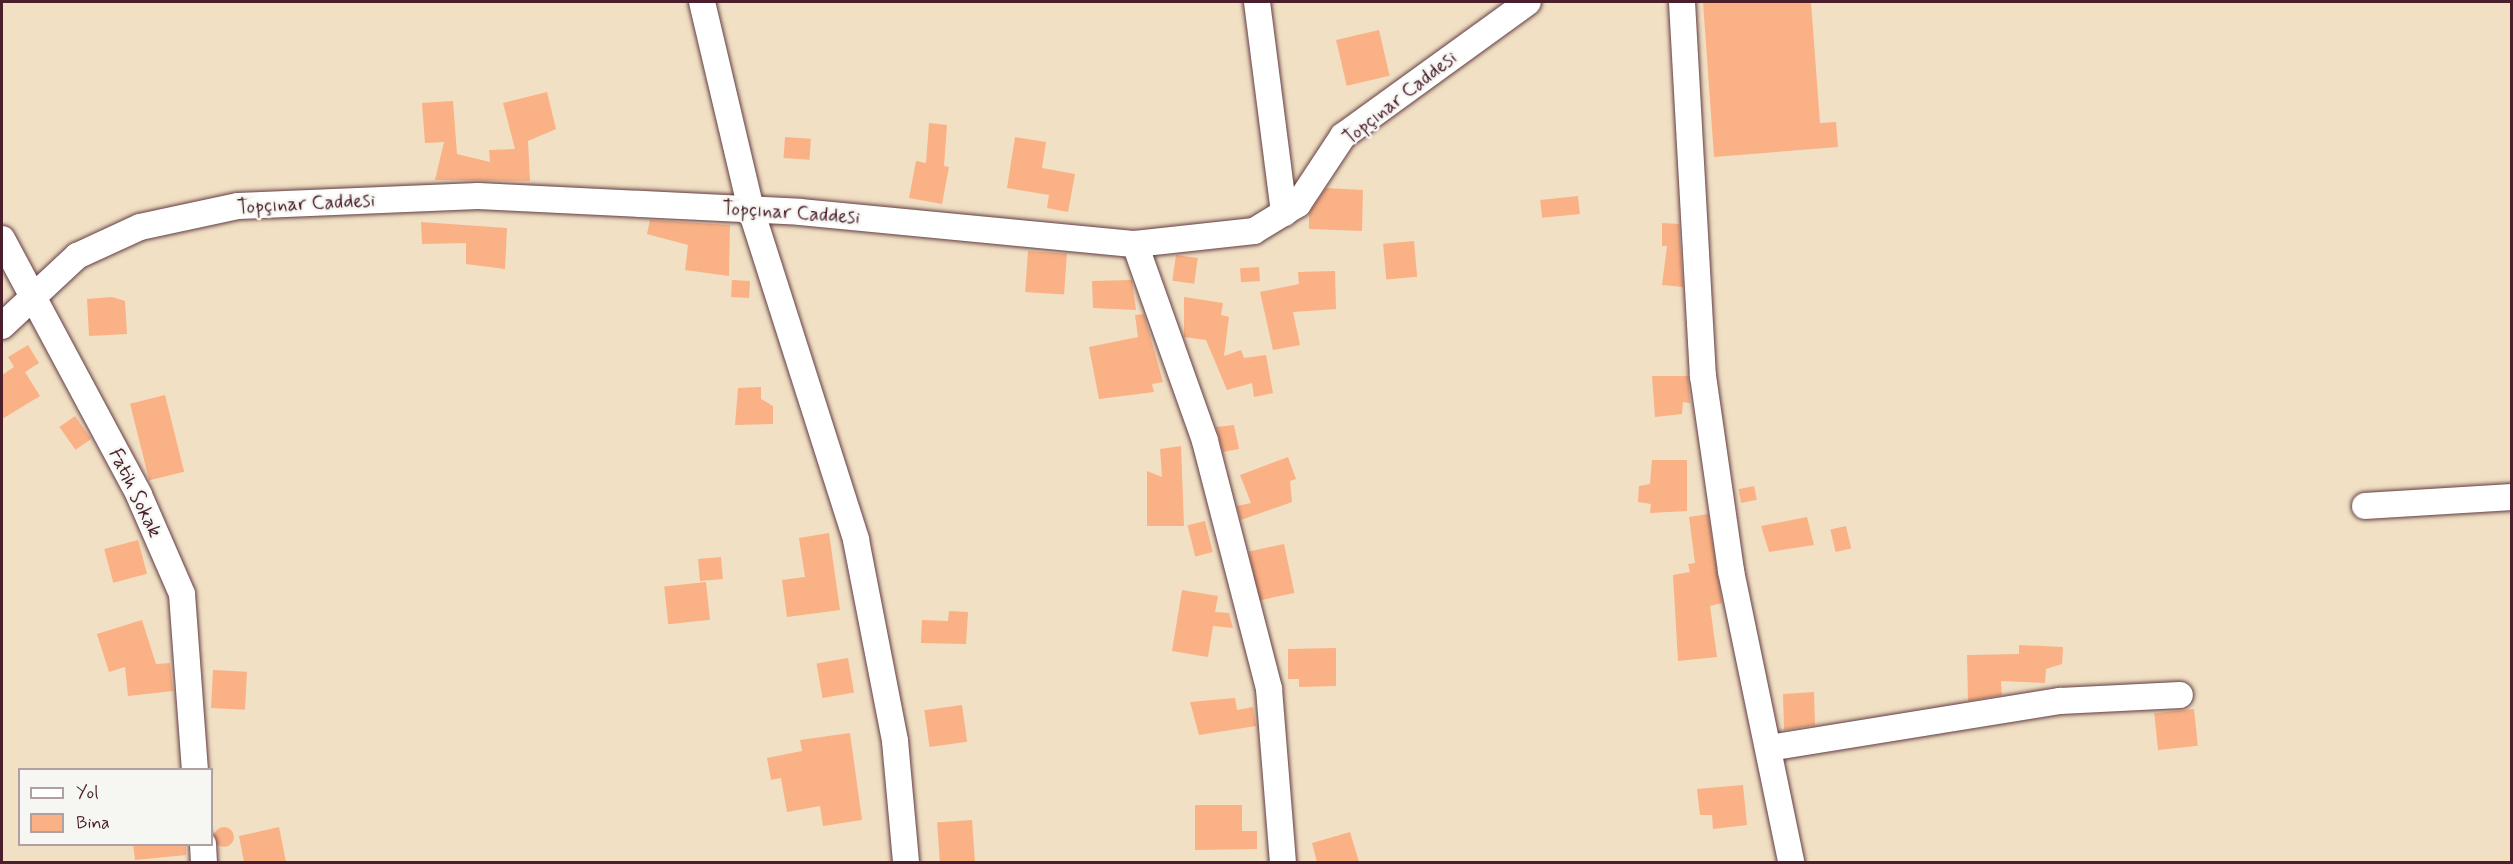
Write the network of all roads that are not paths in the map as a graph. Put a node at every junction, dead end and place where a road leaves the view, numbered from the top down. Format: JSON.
{"nodes":[{"id":1,"x":702,"y":2,"type":"edge"},
{"id":2,"x":1257,"y":2,"type":"edge"},
{"id":3,"x":1528,"y":2,"type":"edge"},
{"id":4,"x":1682,"y":2,"type":"edge"},
{"id":5,"x":751,"y":210,"type":"junction"},
{"id":6,"x":1284,"y":213,"type":"junction"},
{"id":7,"x":2,"y":239,"type":"edge"},
{"id":8,"x":1135,"y":244,"type":"junction"},
{"id":9,"x":32,"y":302,"type":"junction"},
{"id":10,"x":2,"y":326,"type":"edge"},
{"id":11,"x":2511,"y":497,"type":"edge"},
{"id":12,"x":2365,"y":506,"type":"dead end"},
{"id":13,"x":2180,"y":695,"type":"dead end"},
{"id":14,"x":1769,"y":748,"type":"junction"},
{"id":15,"x":195,"y":768,"type":"edge"},
{"id":16,"x":203,"y":846,"type":"edge"},
{"id":17,"x":204,"y":862,"type":"edge"},
{"id":18,"x":906,"y":862,"type":"edge"},
{"id":19,"x":1283,"y":862,"type":"edge"},
{"id":20,"x":1791,"y":862,"type":"edge"}],
"edges":[{"from":1,"to":5,"type":"street"},
{"from":2,"to":6,"type":"street"},
{"from":3,"to":6,"type":"street","name":"Topçınar Caddesi"},
{"from":4,"to":14,"type":"street"},
{"from":5,"to":8,"type":"street","name":"Topçınar Caddesi"},
{"from":5,"to":9,"type":"street","name":"Topçınar Caddesi"},
{"from":5,"to":18,"type":"street"},
{"from":6,"to":8,"type":"street","name":"Topçınar Caddesi"},
{"from":7,"to":9,"type":"street","name":"Fatih Sokak"},
{"from":8,"to":19,"type":"street"},
{"from":9,"to":10,"type":"street","name":"Topçınar Caddesi"},
{"from":9,"to":15,"type":"street","name":"Fatih Sokak"},
{"from":11,"to":12,"type":"street"},
{"from":13,"to":14,"type":"street"},
{"from":14,"to":20,"type":"street"},
{"from":16,"to":17,"type":"street"}]}
